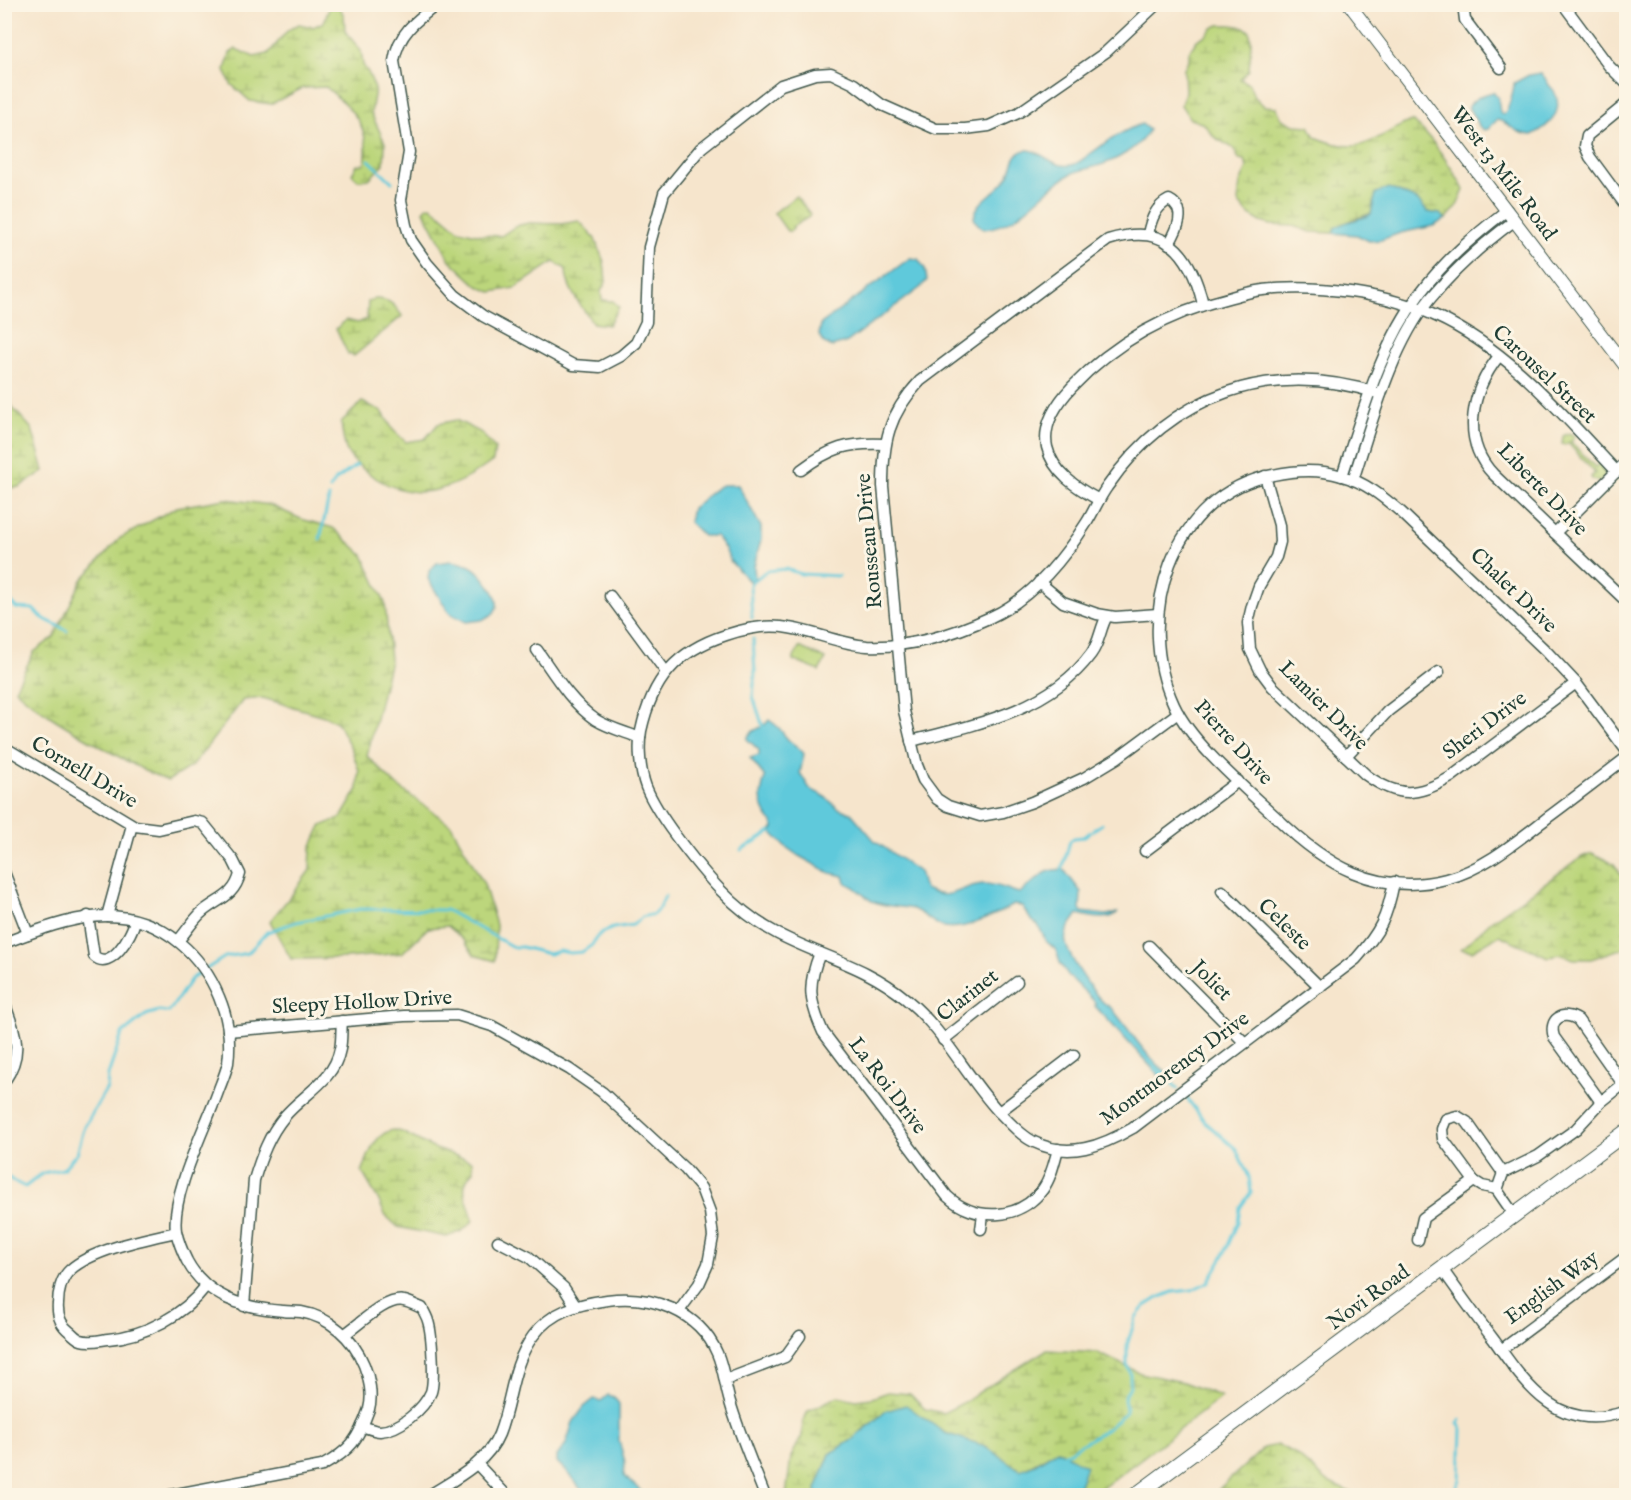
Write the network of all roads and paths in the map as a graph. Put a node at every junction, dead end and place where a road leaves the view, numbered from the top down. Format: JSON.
{"nodes":[{"id":1,"x":438,"y":4,"type":"edge"},
{"id":2,"x":1157,"y":4,"type":"edge"},
{"id":3,"x":1463,"y":4,"type":"edge"},
{"id":4,"x":1563,"y":4,"type":"edge"},
{"id":5,"x":1351,"y":5,"type":"edge"},
{"id":6,"x":1501,"y":68,"type":"dead end"},
{"id":7,"x":1626,"y":83,"type":"edge"},
{"id":8,"x":1626,"y":104,"type":"edge"},
{"id":9,"x":1626,"y":206,"type":"edge"},
{"id":10,"x":1511,"y":216,"type":"junction"},
{"id":11,"x":1148,"y":234,"type":"junction"},
{"id":12,"x":1169,"y":244,"type":"junction"},
{"id":13,"x":1203,"y":304,"type":"junction"},
{"id":14,"x":1411,"y":307,"type":"junction"},
{"id":15,"x":1423,"y":310,"type":"junction"},
{"id":16,"x":1499,"y":356,"type":"junction"},
{"id":17,"x":1626,"y":368,"type":"edge"},
{"id":18,"x":1375,"y":393,"type":"junction"},
{"id":19,"x":885,"y":444,"type":"junction"},
{"id":20,"x":1626,"y":462,"type":"edge"},
{"id":21,"x":801,"y":470,"type":"dead end"},
{"id":22,"x":1617,"y":472,"type":"junction"},
{"id":23,"x":1265,"y":476,"type":"junction"},
{"id":24,"x":1347,"y":478,"type":"junction"},
{"id":25,"x":1099,"y":500,"type":"junction"},
{"id":26,"x":1555,"y":533,"type":"junction"},
{"id":27,"x":1039,"y":582,"type":"junction"},
{"id":28,"x":610,"y":596,"type":"dead end"},
{"id":29,"x":1626,"y":601,"type":"edge"},
{"id":30,"x":1158,"y":614,"type":"junction"},
{"id":31,"x":1107,"y":616,"type":"junction"},
{"id":32,"x":897,"y":645,"type":"junction"},
{"id":33,"x":537,"y":650,"type":"dead end"},
{"id":34,"x":666,"y":672,"type":"junction"},
{"id":35,"x":1439,"y":672,"type":"dead end"},
{"id":36,"x":1576,"y":683,"type":"junction"},
{"id":37,"x":1178,"y":712,"type":"junction"},
{"id":38,"x":640,"y":738,"type":"junction"},
{"id":39,"x":911,"y":741,"type":"junction"},
{"id":40,"x":4,"y":747,"type":"edge"},
{"id":41,"x":1626,"y":750,"type":"edge"},
{"id":42,"x":1346,"y":756,"type":"junction"},
{"id":43,"x":1626,"y":758,"type":"edge"},
{"id":44,"x":1238,"y":781,"type":"junction"},
{"id":45,"x":1414,"y":791,"type":"joint"},
{"id":46,"x":132,"y":825,"type":"junction"},
{"id":47,"x":1145,"y":851,"type":"dead end"},
{"id":48,"x":4,"y":872,"type":"edge"},
{"id":49,"x":1394,"y":882,"type":"junction"},
{"id":50,"x":1222,"y":891,"type":"dead end"},
{"id":51,"x":107,"y":915,"type":"junction"},
{"id":52,"x":88,"y":916,"type":"junction"},
{"id":53,"x":135,"y":921,"type":"junction"},
{"id":54,"x":28,"y":934,"type":"junction"},
{"id":55,"x":178,"y":942,"type":"junction"},
{"id":56,"x":4,"y":943,"type":"edge"},
{"id":57,"x":1149,"y":946,"type":"dead end"},
{"id":58,"x":820,"y":953,"type":"junction"},
{"id":59,"x":1017,"y":982,"type":"dead end"},
{"id":60,"x":1320,"y":987,"type":"junction"},
{"id":61,"x":4,"y":1002,"type":"edge"},
{"id":62,"x":342,"y":1021,"type":"junction"},
{"id":63,"x":228,"y":1031,"type":"junction"},
{"id":64,"x":944,"y":1040,"type":"junction"},
{"id":65,"x":1245,"y":1043,"type":"junction"},
{"id":66,"x":1074,"y":1055,"type":"dead end"},
{"id":67,"x":4,"y":1082,"type":"edge"},
{"id":68,"x":1625,"y":1083,"type":"edge"},
{"id":69,"x":1600,"y":1102,"type":"junction"},
{"id":70,"x":999,"y":1112,"type":"junction"},
{"id":71,"x":1626,"y":1132,"type":"edge"},
{"id":72,"x":1058,"y":1149,"type":"junction"},
{"id":73,"x":1503,"y":1173,"type":"junction"},
{"id":74,"x":1474,"y":1181,"type":"junction"},
{"id":75,"x":1497,"y":1189,"type":"junction"},
{"id":76,"x":983,"y":1215,"type":"junction"},
{"id":77,"x":1515,"y":1216,"type":"junction"},
{"id":78,"x":981,"y":1229,"type":"dead end"},
{"id":79,"x":176,"y":1232,"type":"junction"},
{"id":80,"x":1418,"y":1240,"type":"dead end"},
{"id":81,"x":498,"y":1241,"type":"dead end"},
{"id":82,"x":1626,"y":1257,"type":"edge"},
{"id":83,"x":1442,"y":1269,"type":"junction"},
{"id":84,"x":206,"y":1286,"type":"junction"},
{"id":85,"x":575,"y":1305,"type":"junction"},
{"id":86,"x":244,"y":1306,"type":"junction"},
{"id":87,"x":679,"y":1311,"type":"junction"},
{"id":88,"x":345,"y":1334,"type":"junction"},
{"id":89,"x":800,"y":1336,"type":"dead end"},
{"id":90,"x":1501,"y":1350,"type":"junction"},
{"id":91,"x":725,"y":1380,"type":"junction"},
{"id":92,"x":1626,"y":1411,"type":"edge"},
{"id":93,"x":362,"y":1426,"type":"junction"},
{"id":94,"x":477,"y":1464,"type":"junction"},
{"id":95,"x":166,"y":1496,"type":"edge"},
{"id":96,"x":428,"y":1496,"type":"edge"},
{"id":97,"x":507,"y":1496,"type":"edge"},
{"id":98,"x":765,"y":1496,"type":"edge"},
{"id":99,"x":1135,"y":1496,"type":"edge"}],
"edges":[{"from":1,"to":2,"type":"street"},
{"from":3,"to":6,"type":"street"},
{"from":4,"to":7,"type":"street"},
{"from":5,"to":10,"type":"street","name":"West 13 Mile Road"},
{"from":8,"to":9,"type":"street"},
{"from":10,"to":14,"type":"street"},
{"from":10,"to":15,"type":"street"},
{"from":10,"to":17,"type":"street","name":"West 13 Mile Road"},
{"from":11,"to":12,"type":"street"},
{"from":11,"to":12,"type":"street"},
{"from":11,"to":19,"type":"street","name":"Rousseau Drive"},
{"from":12,"to":13,"type":"street"},
{"from":13,"to":14,"type":"street","name":"Carousel Street"},
{"from":13,"to":25,"type":"street","name":"Carousel Street"},
{"from":14,"to":15,"type":"street","name":"Carousel Street"},
{"from":14,"to":18,"type":"street"},
{"from":15,"to":16,"type":"street","name":"Carousel Street"},
{"from":15,"to":18,"type":"street"},
{"from":16,"to":22,"type":"street","name":"Carousel Street"},
{"from":16,"to":26,"type":"street","name":"Liberte Drive"},
{"from":18,"to":24,"type":"street"},
{"from":18,"to":25,"type":"street","name":"Montmorency Drive"},
{"from":19,"to":21,"type":"street"},
{"from":19,"to":32,"type":"street","name":"Rousseau Drive"},
{"from":20,"to":22,"type":"street"},
{"from":22,"to":26,"type":"street"},
{"from":23,"to":24,"type":"street","name":"Pierre Drive"},
{"from":23,"to":30,"type":"street","name":"Pierre Drive"},
{"from":23,"to":42,"type":"street","name":"Lamier Drive"},
{"from":24,"to":36,"type":"street","name":"Chalet Drive"},
{"from":25,"to":27,"type":"street","name":"Montmorency Drive"},
{"from":26,"to":29,"type":"street","name":"Liberte Drive"},
{"from":27,"to":31,"type":"street"},
{"from":27,"to":32,"type":"street","name":"Montmorency Drive"},
{"from":28,"to":34,"type":"street"},
{"from":30,"to":31,"type":"street"},
{"from":30,"to":37,"type":"street","name":"Pierre Drive"},
{"from":31,"to":39,"type":"street"},
{"from":32,"to":34,"type":"street","name":"Montmorency Drive"},
{"from":32,"to":39,"type":"street","name":"Rousseau Drive"},
{"from":33,"to":38,"type":"street"},
{"from":34,"to":38,"type":"street","name":"Montmorency Drive"},
{"from":35,"to":42,"type":"street"},
{"from":36,"to":41,"type":"street","name":"Chalet Drive"},
{"from":36,"to":45,"type":"street","name":"Sheri Drive"},
{"from":37,"to":39,"type":"street","name":"Rousseau Drive"},
{"from":37,"to":44,"type":"street","name":"Pierre Drive"},
{"from":38,"to":58,"type":"street","name":"Montmorency Drive"},
{"from":40,"to":46,"type":"street","name":"Cornell Drive"},
{"from":42,"to":45,"type":"street","name":"Lamier Drive"},
{"from":43,"to":49,"type":"street","name":"Pierre Drive"},
{"from":44,"to":47,"type":"street"},
{"from":44,"to":49,"type":"street","name":"Pierre Drive"},
{"from":46,"to":51,"type":"street"},
{"from":46,"to":55,"type":"street","name":"Cornell Drive"},
{"from":48,"to":54,"type":"street"},
{"from":49,"to":60,"type":"street","name":"Montmorency Drive"},
{"from":50,"to":60,"type":"street","name":"Celeste"},
{"from":51,"to":52,"type":"street"},
{"from":51,"to":53,"type":"street"},
{"from":52,"to":53,"type":"street"},
{"from":52,"to":54,"type":"street"},
{"from":53,"to":55,"type":"street"},
{"from":54,"to":56,"type":"street"},
{"from":55,"to":63,"type":"street"},
{"from":57,"to":65,"type":"street","name":"Joliet"},
{"from":58,"to":64,"type":"street","name":"Montmorency Drive"},
{"from":58,"to":76,"type":"street","name":"La Roi Drive"},
{"from":59,"to":64,"type":"street","name":"Clarinet"},
{"from":60,"to":65,"type":"street","name":"Montmorency Drive"},
{"from":61,"to":67,"type":"street"},
{"from":62,"to":63,"type":"street","name":"Sleepy Hollow Drive"},
{"from":62,"to":86,"type":"street"},
{"from":62,"to":87,"type":"street","name":"Sleepy Hollow Drive"},
{"from":63,"to":79,"type":"street"},
{"from":64,"to":70,"type":"street","name":"Montmorency Drive"},
{"from":65,"to":72,"type":"street","name":"Montmorency Drive"},
{"from":66,"to":70,"type":"street"},
{"from":68,"to":69,"type":"street"},
{"from":68,"to":69,"type":"street"},
{"from":69,"to":73,"type":"street"},
{"from":70,"to":72,"type":"street","name":"Montmorency Drive"},
{"from":71,"to":77,"type":"main road","name":"Novi Road"},
{"from":72,"to":76,"type":"street","name":"La Roi Drive"},
{"from":73,"to":74,"type":"street"},
{"from":73,"to":75,"type":"street"},
{"from":74,"to":75,"type":"street"},
{"from":74,"to":80,"type":"street"},
{"from":75,"to":77,"type":"street"},
{"from":76,"to":78,"type":"street"},
{"from":77,"to":83,"type":"main road","name":"Novi Road"},
{"from":79,"to":84,"type":"street"},
{"from":79,"to":84,"type":"street"},
{"from":81,"to":85,"type":"street"},
{"from":82,"to":90,"type":"street","name":"English Way"},
{"from":83,"to":90,"type":"street"},
{"from":83,"to":99,"type":"main road","name":"Novi Road"},
{"from":84,"to":86,"type":"street"},
{"from":85,"to":87,"type":"street"},
{"from":85,"to":94,"type":"street"},
{"from":86,"to":88,"type":"street"},
{"from":87,"to":91,"type":"street"},
{"from":88,"to":93,"type":"street"},
{"from":88,"to":93,"type":"street"},
{"from":89,"to":91,"type":"street"},
{"from":90,"to":92,"type":"street"},
{"from":91,"to":98,"type":"street"},
{"from":93,"to":95,"type":"street"},
{"from":94,"to":96,"type":"street"},
{"from":94,"to":97,"type":"street"}]}
